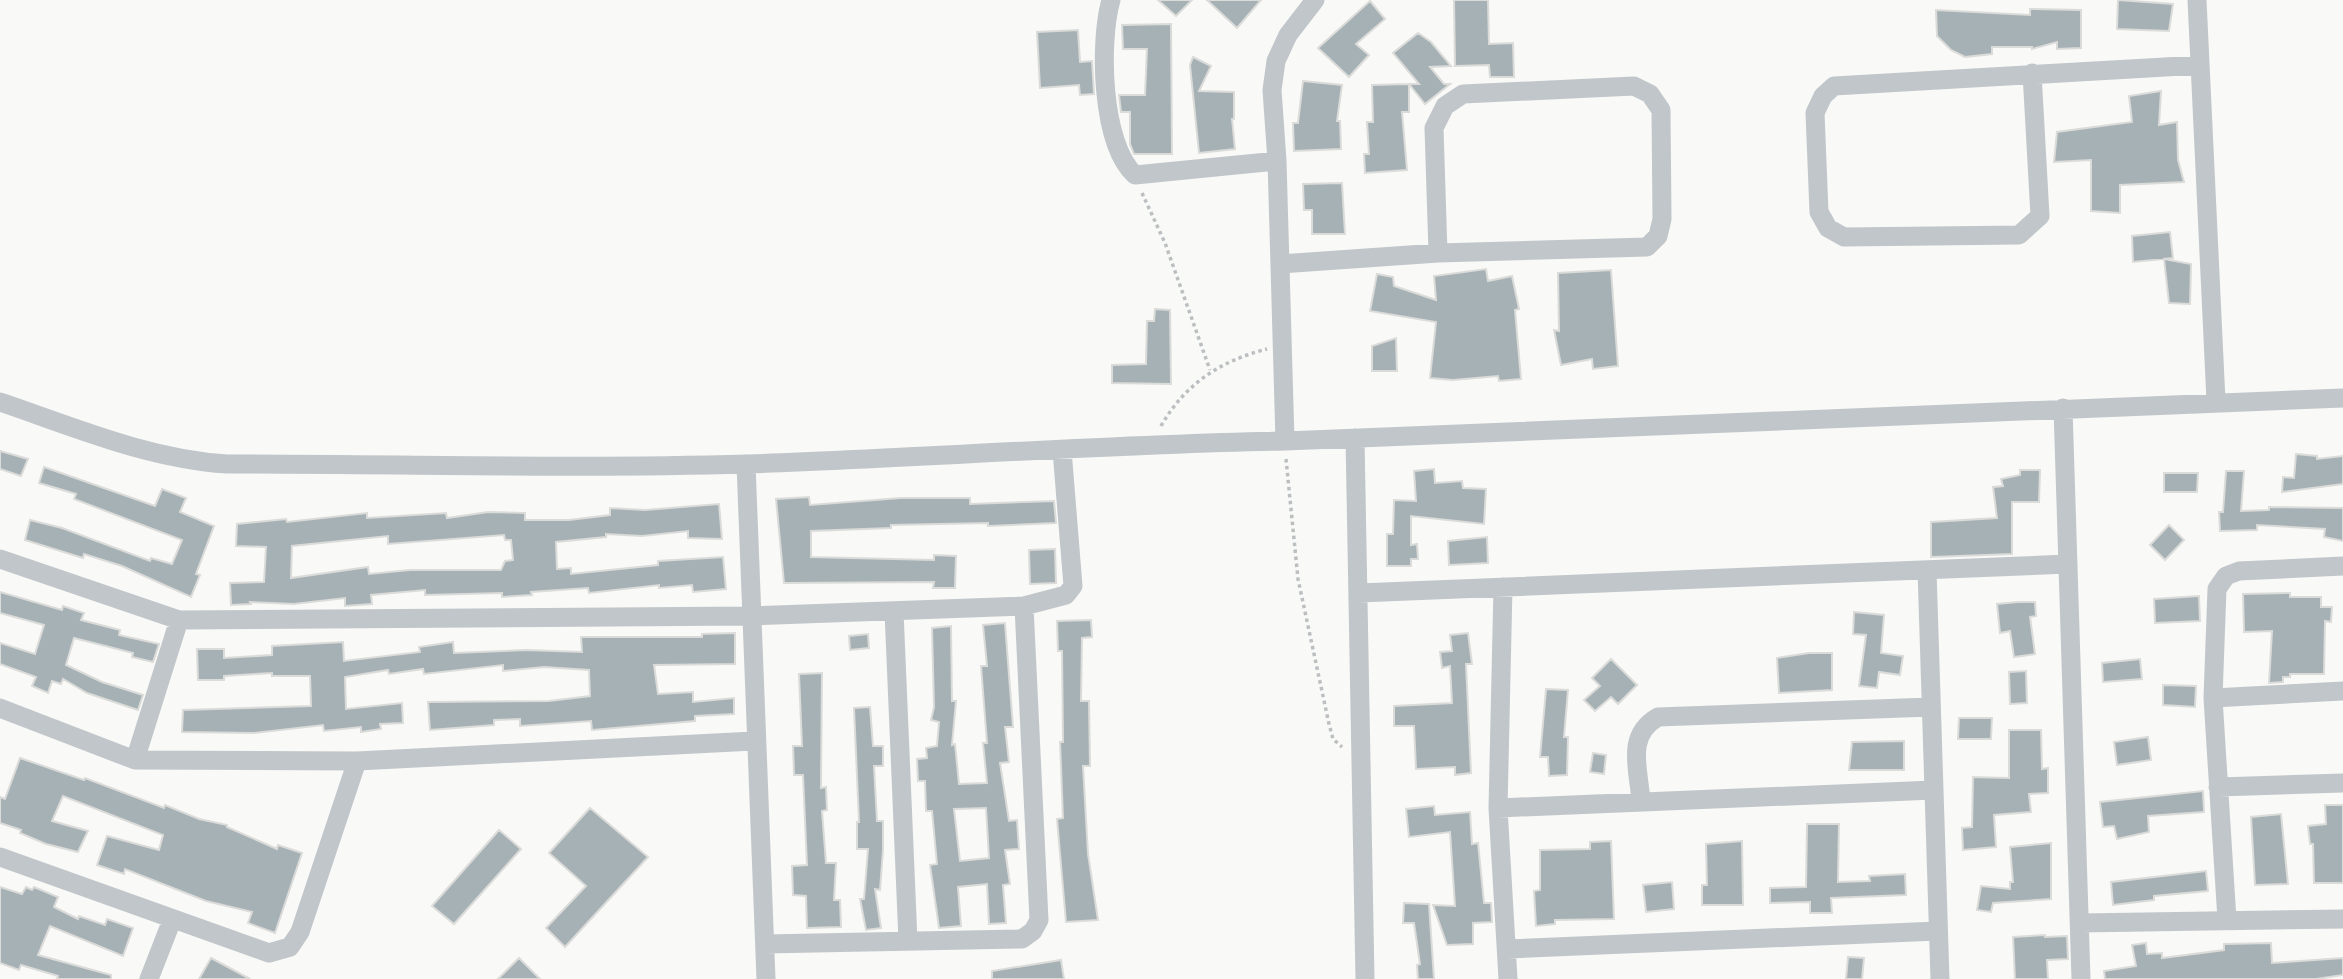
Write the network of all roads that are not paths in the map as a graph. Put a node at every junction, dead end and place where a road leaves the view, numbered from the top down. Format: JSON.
{"nodes":[{"id":1,"x":1111,"y":0,"type":"edge"},
{"id":2,"x":1315,"y":0,"type":"edge"},
{"id":3,"x":2197,"y":0,"type":"edge"},
{"id":4,"x":2200,"y":65,"type":"junction"},
{"id":5,"x":2032,"y":73,"type":"junction"},
{"id":6,"x":1277,"y":161,"type":"junction"},
{"id":7,"x":1438,"y":253,"type":"junction"},
{"id":8,"x":1280,"y":264,"type":"junction"},
{"id":9,"x":2343,"y":398,"type":"edge"},
{"id":10,"x":2216,"y":401,"type":"junction"},
{"id":11,"x":0,"y":402,"type":"edge"},
{"id":12,"x":2063,"y":408,"type":"junction"},
{"id":13,"x":1355,"y":438,"type":"junction"},
{"id":14,"x":1285,"y":441,"type":"junction"},
{"id":15,"x":1062,"y":450,"type":"junction"},
{"id":16,"x":746,"y":464,"type":"junction"},
{"id":17,"x":0,"y":559,"type":"edge"},
{"id":18,"x":2068,"y":564,"type":"junction"},
{"id":19,"x":2343,"y":566,"type":"edge"},
{"id":20,"x":1927,"y":570,"type":"junction"},
{"id":21,"x":1503,"y":587,"type":"junction"},
{"id":22,"x":1359,"y":593,"type":"junction"},
{"id":23,"x":1024,"y":606,"type":"junction"},
{"id":24,"x":894,"y":611,"type":"junction"},
{"id":25,"x":750,"y":617,"type":"junction"},
{"id":26,"x":179,"y":620,"type":"junction"},
{"id":27,"x":2343,"y":691,"type":"edge"},
{"id":28,"x":2213,"y":698,"type":"junction"},
{"id":29,"x":1931,"y":706,"type":"junction"},
{"id":30,"x":0,"y":708,"type":"edge"},
{"id":31,"x":754,"y":741,"type":"junction"},
{"id":32,"x":135,"y":760,"type":"junction"},
{"id":33,"x":358,"y":761,"type":"junction"},
{"id":34,"x":2343,"y":783,"type":"edge"},
{"id":35,"x":2218,"y":787,"type":"junction"},
{"id":36,"x":1934,"y":790,"type":"junction"},
{"id":37,"x":1642,"y":802,"type":"junction"},
{"id":38,"x":1499,"y":808,"type":"junction"},
{"id":39,"x":0,"y":857,"type":"edge"},
{"id":40,"x":2343,"y":919,"type":"edge"},
{"id":41,"x":172,"y":920,"type":"junction"},
{"id":42,"x":2227,"y":920,"type":"junction"},
{"id":43,"x":2080,"y":923,"type":"junction"},
{"id":44,"x":1938,"y":932,"type":"junction"},
{"id":45,"x":908,"y":942,"type":"junction"},
{"id":46,"x":765,"y":944,"type":"junction"},
{"id":47,"x":1507,"y":948,"type":"junction"},
{"id":48,"x":149,"y":979,"type":"edge"},
{"id":49,"x":766,"y":979,"type":"edge"},
{"id":50,"x":1365,"y":979,"type":"edge"},
{"id":51,"x":1508,"y":979,"type":"edge"},
{"id":52,"x":1940,"y":979,"type":"edge"},
{"id":53,"x":2081,"y":979,"type":"edge"}],
"edges":[{"from":1,"to":6,"type":"street"},
{"from":2,"to":6,"type":"street"},
{"from":3,"to":4,"type":"street"},
{"from":4,"to":5,"type":"street"},
{"from":4,"to":10,"type":"street"},
{"from":5,"to":5,"type":"street"},
{"from":6,"to":8,"type":"street"},
{"from":7,"to":7,"type":"street"},
{"from":7,"to":8,"type":"street"},
{"from":8,"to":14,"type":"street"},
{"from":9,"to":10,"type":"street"},
{"from":10,"to":12,"type":"street"},
{"from":11,"to":16,"type":"street"},
{"from":12,"to":13,"type":"street"},
{"from":12,"to":18,"type":"street"},
{"from":13,"to":14,"type":"street"},
{"from":13,"to":22,"type":"street"},
{"from":14,"to":15,"type":"street"},
{"from":15,"to":16,"type":"street"},
{"from":15,"to":23,"type":"street"},
{"from":16,"to":25,"type":"street"},
{"from":17,"to":26,"type":"street"},
{"from":18,"to":20,"type":"street"},
{"from":18,"to":43,"type":"street"},
{"from":19,"to":28,"type":"street"},
{"from":20,"to":21,"type":"street"},
{"from":20,"to":29,"type":"street"},
{"from":21,"to":22,"type":"street"},
{"from":21,"to":38,"type":"street"},
{"from":22,"to":50,"type":"street"},
{"from":23,"to":24,"type":"street"},
{"from":23,"to":45,"type":"street"},
{"from":24,"to":25,"type":"street"},
{"from":24,"to":45,"type":"street"},
{"from":25,"to":26,"type":"street"},
{"from":25,"to":31,"type":"street"},
{"from":26,"to":32,"type":"street"},
{"from":27,"to":28,"type":"street"},
{"from":28,"to":35,"type":"street"},
{"from":29,"to":36,"type":"street"},
{"from":29,"to":37,"type":"street"},
{"from":30,"to":32,"type":"street"},
{"from":31,"to":33,"type":"street"},
{"from":31,"to":46,"type":"street"},
{"from":32,"to":33,"type":"street"},
{"from":33,"to":41,"type":"street"},
{"from":34,"to":35,"type":"street"},
{"from":35,"to":42,"type":"street"},
{"from":36,"to":37,"type":"street"},
{"from":36,"to":44,"type":"street"},
{"from":37,"to":38,"type":"street"},
{"from":38,"to":47,"type":"street"},
{"from":39,"to":41,"type":"street"},
{"from":40,"to":42,"type":"street"},
{"from":41,"to":48,"type":"street"},
{"from":42,"to":43,"type":"street"},
{"from":43,"to":53,"type":"street"},
{"from":44,"to":47,"type":"street"},
{"from":44,"to":52,"type":"street"},
{"from":45,"to":46,"type":"street"},
{"from":46,"to":49,"type":"street"},
{"from":47,"to":51,"type":"street"}]}
